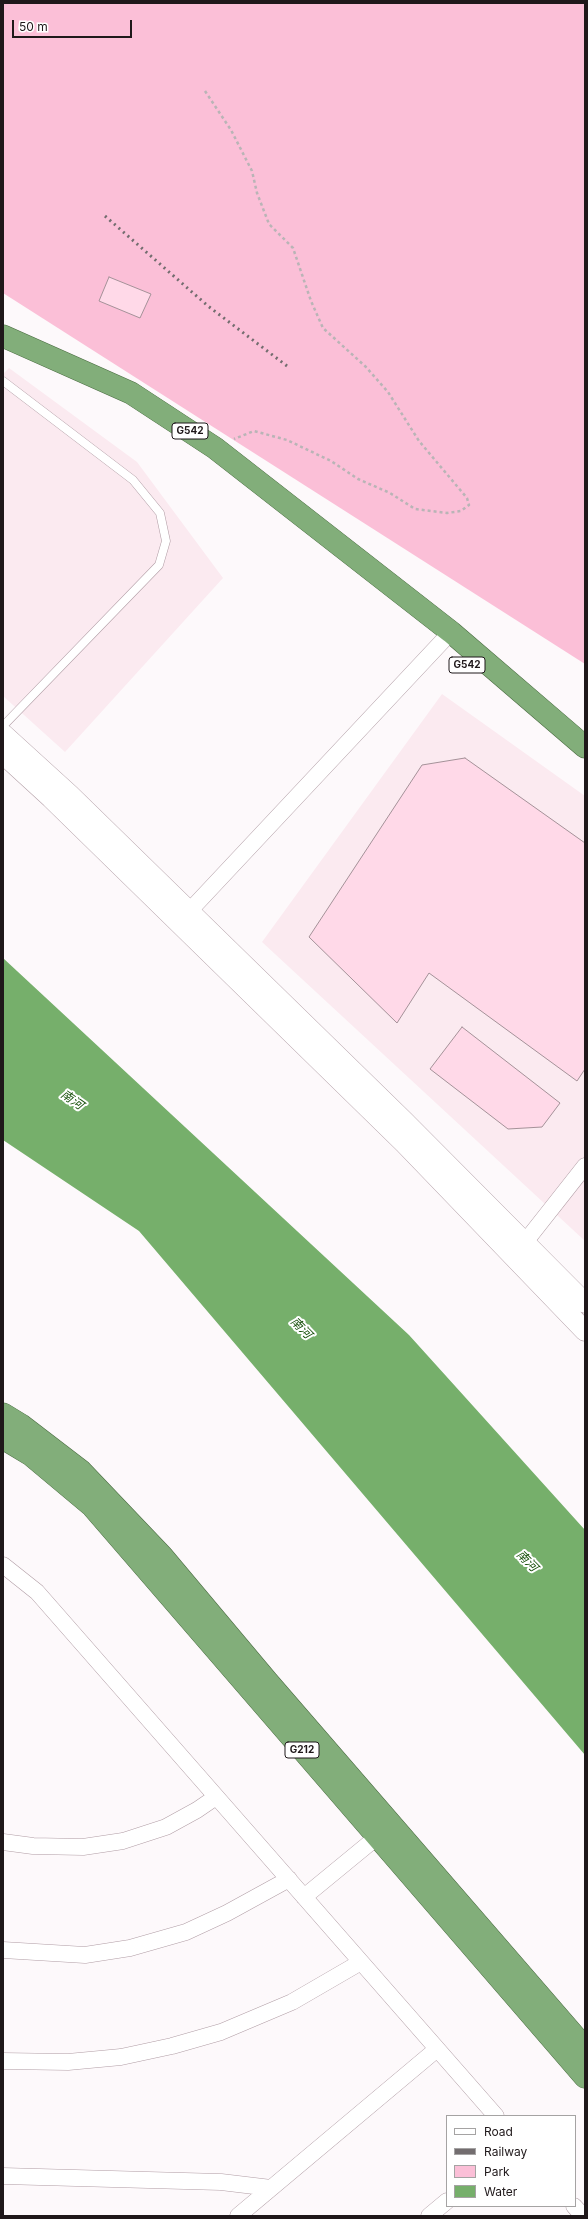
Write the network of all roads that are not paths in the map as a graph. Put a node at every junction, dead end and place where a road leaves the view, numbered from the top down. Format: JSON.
{"nodes":[{"id":1,"x":3,"y":336,"type":"edge"},
{"id":2,"x":3,"y":381,"type":"edge"},
{"id":3,"x":446,"y":638,"type":"junction"},
{"id":4,"x":3,"y":726,"type":"edge"},
{"id":5,"x":3,"y":734,"type":"edge"},
{"id":6,"x":585,"y":747,"type":"edge"},
{"id":7,"x":3,"y":754,"type":"edge"},
{"id":8,"x":585,"y":764,"type":"edge"},
{"id":9,"x":184,"y":917,"type":"junction"},
{"id":10,"x":585,"y":1166,"type":"edge"},
{"id":11,"x":519,"y":1249,"type":"junction"},
{"id":12,"x":585,"y":1303,"type":"edge"},
{"id":13,"x":585,"y":1331,"type":"edge"},
{"id":14,"x":3,"y":1414,"type":"edge"},
{"id":15,"x":3,"y":1438,"type":"edge"},
{"id":16,"x":6,"y":1572,"type":"edge"},
{"id":17,"x":216,"y":1797,"type":"junction"},
{"id":18,"x":377,"y":1837,"type":"junction"},
{"id":19,"x":3,"y":1842,"type":"edge"},
{"id":20,"x":288,"y":1879,"type":"junction"},
{"id":21,"x":304,"y":1897,"type":"junction"},
{"id":22,"x":3,"y":1950,"type":"edge"},
{"id":23,"x":361,"y":1962,"type":"junction"},
{"id":24,"x":437,"y":2048,"type":"junction"},
{"id":25,"x":585,"y":2048,"type":"edge"},
{"id":26,"x":3,"y":2061,"type":"edge"},
{"id":27,"x":585,"y":2078,"type":"edge"},
{"id":28,"x":495,"y":2115,"type":"edge"},
{"id":29,"x":3,"y":2176,"type":"edge"},
{"id":30,"x":271,"y":2188,"type":"junction"},
{"id":31,"x":446,"y":2202,"type":"edge"},
{"id":32,"x":575,"y":2207,"type":"edge"},
{"id":33,"x":238,"y":2216,"type":"edge"},
{"id":34,"x":429,"y":2216,"type":"edge"},
{"id":35,"x":583,"y":2216,"type":"edge"}],
"edges":[{"from":1,"to":3,"type":"highway","number":"G542"},
{"from":2,"to":4,"type":"lane"},
{"from":3,"to":6,"type":"highway","number":"G542"},
{"from":3,"to":8,"type":"highway","number":"G542"},
{"from":3,"to":9,"type":"street"},
{"from":5,"to":9,"type":"street"},
{"from":7,"to":9,"type":"street"},
{"from":9,"to":11,"type":"street"},
{"from":10,"to":11,"type":"street"},
{"from":11,"to":12,"type":"street"},
{"from":11,"to":13,"type":"street"},
{"from":14,"to":25,"type":"highway","number":"G212"},
{"from":15,"to":18,"type":"highway","number":"G212"},
{"from":16,"to":17,"type":"street"},
{"from":17,"to":19,"type":"street"},
{"from":17,"to":20,"type":"street"},
{"from":18,"to":21,"type":"street"},
{"from":18,"to":27,"type":"highway","number":"G212"},
{"from":20,"to":21,"type":"street"},
{"from":20,"to":22,"type":"street"},
{"from":21,"to":23,"type":"street"},
{"from":23,"to":24,"type":"street"},
{"from":23,"to":26,"type":"street"},
{"from":24,"to":28,"type":"street"},
{"from":24,"to":30,"type":"street"},
{"from":29,"to":30,"type":"street"},
{"from":30,"to":33,"type":"street"},
{"from":31,"to":34,"type":"street"},
{"from":32,"to":35,"type":"street"}]}
